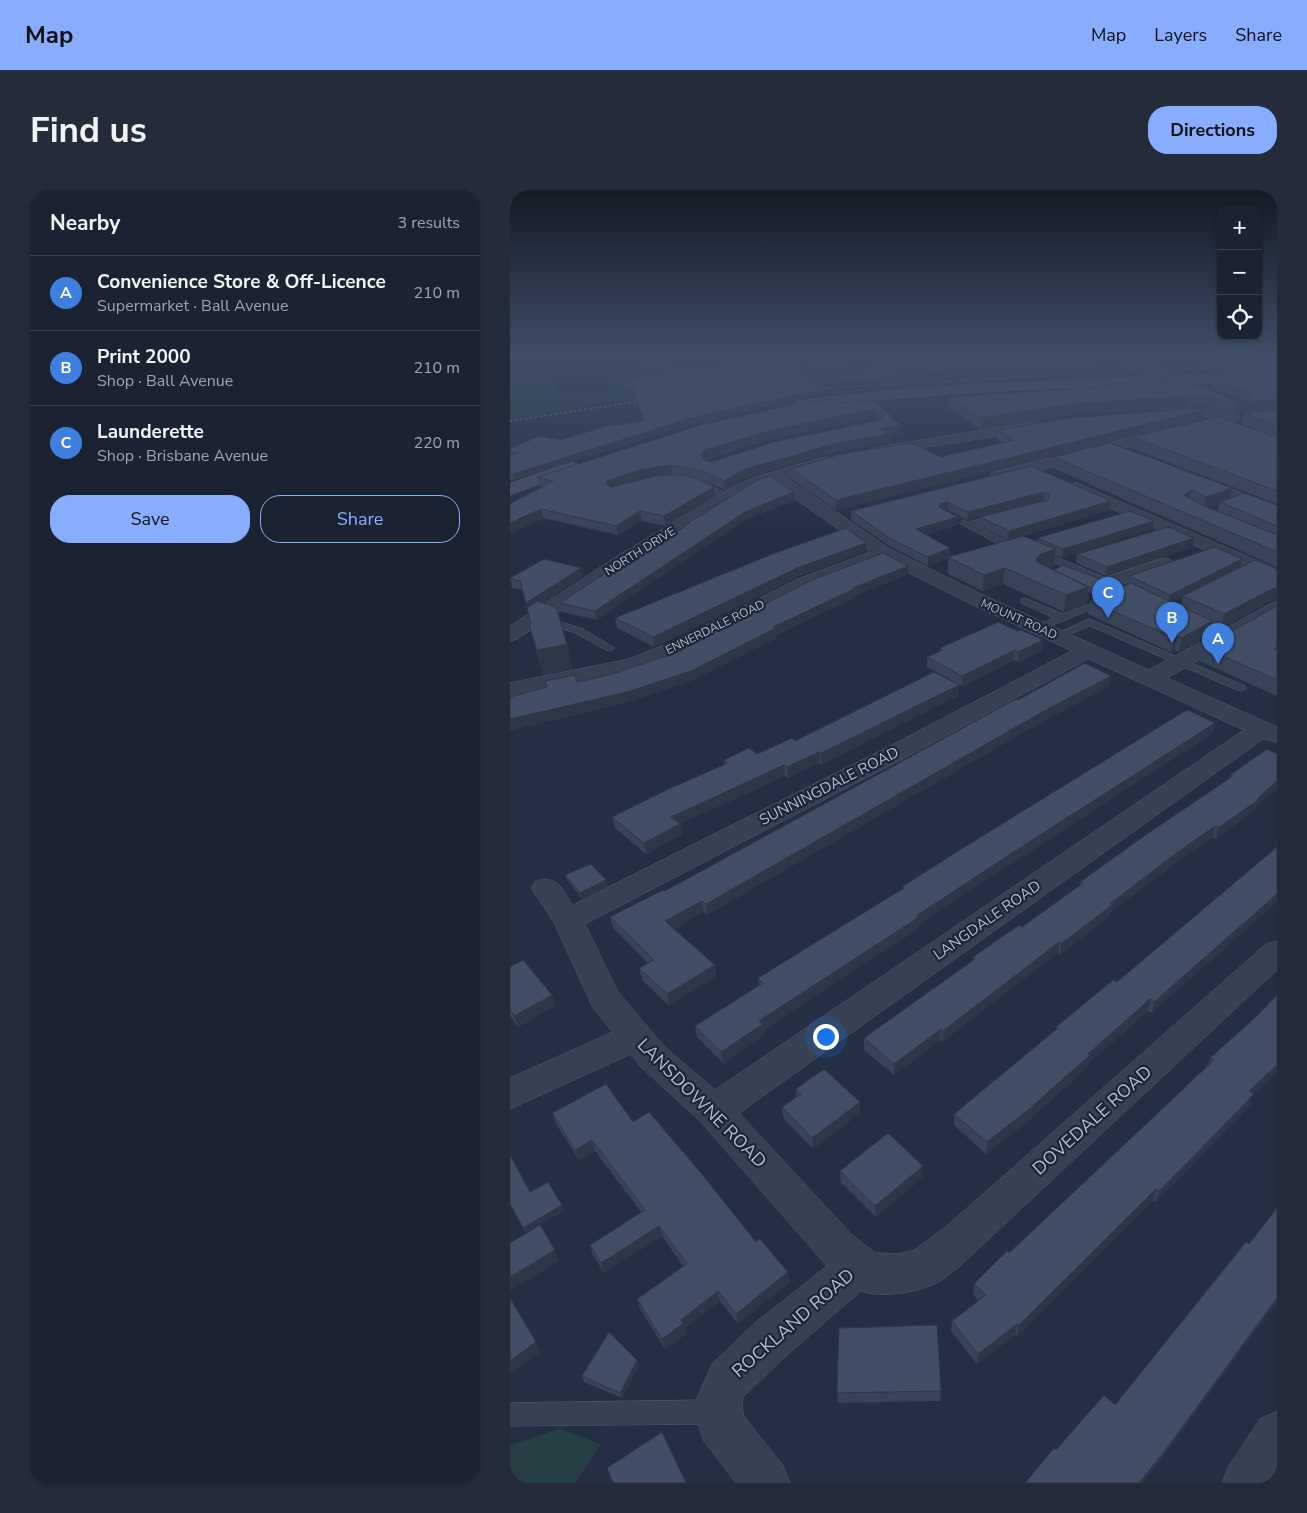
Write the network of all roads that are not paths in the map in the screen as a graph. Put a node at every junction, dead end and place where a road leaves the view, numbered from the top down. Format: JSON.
{"nodes":[{"id":1,"x":1216,"y":416,"type":"edge"},
{"id":2,"x":1250,"y":416,"type":"edge"},
{"id":3,"x":1225,"y":420,"type":"junction"},
{"id":4,"x":1051,"y":424,"type":"edge"},
{"id":5,"x":1196,"y":426,"type":"edge"},
{"id":6,"x":1180,"y":430,"type":"edge"},
{"id":7,"x":1243,"y":431,"type":"edge"},
{"id":8,"x":1111,"y":448,"type":"junction"},
{"id":9,"x":823,"y":450,"type":"edge"},
{"id":10,"x":864,"y":454,"type":"edge"},
{"id":11,"x":1136,"y":458,"type":"edge"},
{"id":12,"x":585,"y":463,"type":"edge"},
{"id":13,"x":1032,"y":468,"type":"junction"},
{"id":14,"x":1179,"y":474,"type":"edge"},
{"id":15,"x":775,"y":477,"type":"junction"},
{"id":16,"x":689,"y":479,"type":"edge"},
{"id":17,"x":981,"y":480,"type":"edge"},
{"id":18,"x":510,"y":490,"type":"edge"},
{"id":19,"x":727,"y":497,"type":"junction"},
{"id":20,"x":1245,"y":500,"type":"junction"},
{"id":21,"x":1228,"y":506,"type":"edge"},
{"id":22,"x":1130,"y":511,"type":"junction"},
{"id":23,"x":1277,"y":512,"type":"edge"},
{"id":24,"x":1009,"y":513,"type":"edge"},
{"id":25,"x":952,"y":518,"type":"edge"},
{"id":26,"x":1102,"y":520,"type":"edge"},
{"id":27,"x":966,"y":525,"type":"junction"},
{"id":28,"x":1170,"y":529,"type":"junction"},
{"id":29,"x":1153,"y":534,"type":"edge"},
{"id":30,"x":1046,"y":536,"type":"edge"},
{"id":31,"x":1018,"y":548,"type":"junction"},
{"id":32,"x":1214,"y":548,"type":"junction"},
{"id":33,"x":884,"y":553,"type":"junction"},
{"id":34,"x":1080,"y":557,"type":"edge"},
{"id":35,"x":1057,"y":568,"type":"junction"},
{"id":36,"x":1277,"y":576,"type":"edge"},
{"id":37,"x":1108,"y":583,"type":"junction"},
{"id":38,"x":1124,"y":595,"type":"edge"},
{"id":39,"x":1084,"y":596,"type":"edge"},
{"id":40,"x":1144,"y":597,"type":"edge"},
{"id":41,"x":1025,"y":601,"type":"dead end"},
{"id":42,"x":1100,"y":604,"type":"junction"},
{"id":43,"x":1277,"y":608,"type":"edge"},
{"id":44,"x":1181,"y":617,"type":"edge"},
{"id":45,"x":537,"y":618,"type":"junction"},
{"id":46,"x":1060,"y":627,"type":"junction"},
{"id":47,"x":510,"y":635,"type":"edge"},
{"id":48,"x":1225,"y":636,"type":"junction"},
{"id":49,"x":610,"y":648,"type":"dead end"},
{"id":50,"x":1089,"y":650,"type":"junction"},
{"id":51,"x":1179,"y":662,"type":"junction"},
{"id":52,"x":1150,"y":678,"type":"junction"},
{"id":53,"x":1241,"y":688,"type":"dead end"},
{"id":54,"x":510,"y":690,"type":"edge"},
{"id":55,"x":1269,"y":733,"type":"edge"},
{"id":56,"x":546,"y":888,"type":"dead end"},
{"id":57,"x":568,"y":920,"type":"junction"},
{"id":58,"x":1277,"y":952,"type":"edge"},
{"id":59,"x":636,"y":1037,"type":"junction"},
{"id":60,"x":510,"y":1094,"type":"edge"},
{"id":61,"x":714,"y":1111,"type":"junction"},
{"id":62,"x":878,"y":1270,"type":"junction"},
{"id":63,"x":720,"y":1411,"type":"junction"},
{"id":64,"x":512,"y":1415,"type":"dead end"},
{"id":65,"x":1277,"y":1436,"type":"edge"},
{"id":66,"x":766,"y":1483,"type":"edge"},
{"id":67,"x":1246,"y":1483,"type":"edge"}],
"edges":[{"from":1,"to":3,"type":"street"},
{"from":2,"to":3,"type":"street"},
{"from":3,"to":5,"type":"street"},
{"from":3,"to":7,"type":"street"},
{"from":4,"to":10,"type":"street"},
{"from":6,"to":8,"type":"street"},
{"from":8,"to":11,"type":"street"},
{"from":8,"to":13,"type":"street"},
{"from":9,"to":15,"type":"street","name":"NORTH DRIVE"},
{"from":12,"to":18,"type":"street"},
{"from":13,"to":17,"type":"street"},
{"from":13,"to":22,"type":"street"},
{"from":14,"to":20,"type":"street"},
{"from":15,"to":19,"type":"street","name":"NORTH DRIVE"},
{"from":15,"to":33,"type":"street","name":"MOUNT ROAD"},
{"from":16,"to":19,"type":"lane"},
{"from":19,"to":45,"type":"street","name":"NORTH DRIVE"},
{"from":20,"to":21,"type":"lane"},
{"from":20,"to":23,"type":"street"},
{"from":22,"to":26,"type":"street"},
{"from":22,"to":28,"type":"street"},
{"from":24,"to":27,"type":"lane"},
{"from":25,"to":27,"type":"lane"},
{"from":27,"to":31,"type":"lane"},
{"from":28,"to":29,"type":"lane"},
{"from":28,"to":32,"type":"street"},
{"from":30,"to":31,"type":"street"},
{"from":31,"to":35,"type":"lane"},
{"from":32,"to":36,"type":"street"},
{"from":32,"to":37,"type":"street"},
{"from":33,"to":46,"type":"street","name":"MOUNT ROAD"},
{"from":33,"to":54,"type":"street","name":"ENNERDALE ROAD"},
{"from":34,"to":35,"type":"lane"},
{"from":35,"to":37,"type":"lane"},
{"from":37,"to":40,"type":"lane"},
{"from":38,"to":42,"type":"lane"},
{"from":39,"to":42,"type":"lane"},
{"from":41,"to":46,"type":"lane"},
{"from":42,"to":46,"type":"lane"},
{"from":43,"to":48,"type":"street"},
{"from":44,"to":48,"type":"lane"},
{"from":45,"to":47,"type":"street","name":"NORTH DRIVE"},
{"from":45,"to":49,"type":"lane"},
{"from":46,"to":50,"type":"street","name":"MOUNT ROAD"},
{"from":46,"to":51,"type":"lane"},
{"from":48,"to":51,"type":"street"},
{"from":50,"to":52,"type":"street","name":"MOUNT ROAD"},
{"from":50,"to":57,"type":"street","name":"SUNNINGDALE ROAD"},
{"from":51,"to":52,"type":"street"},
{"from":51,"to":53,"type":"lane"},
{"from":52,"to":55,"type":"street","name":"MOUNT ROAD"},
{"from":55,"to":61,"type":"street","name":"LANGDALE ROAD"},
{"from":56,"to":57,"type":"street","name":"LANSDOWNE ROAD"},
{"from":57,"to":59,"type":"street","name":"LANSDOWNE ROAD"},
{"from":58,"to":62,"type":"street","name":"DOVEDALE ROAD"},
{"from":59,"to":60,"type":"street"},
{"from":59,"to":61,"type":"street","name":"LANSDOWNE ROAD"},
{"from":61,"to":62,"type":"street","name":"LANSDOWNE ROAD"},
{"from":62,"to":63,"type":"street","name":"ROCKLAND ROAD"},
{"from":63,"to":64,"type":"lane"},
{"from":63,"to":66,"type":"street"},
{"from":65,"to":67,"type":"street"}]}
